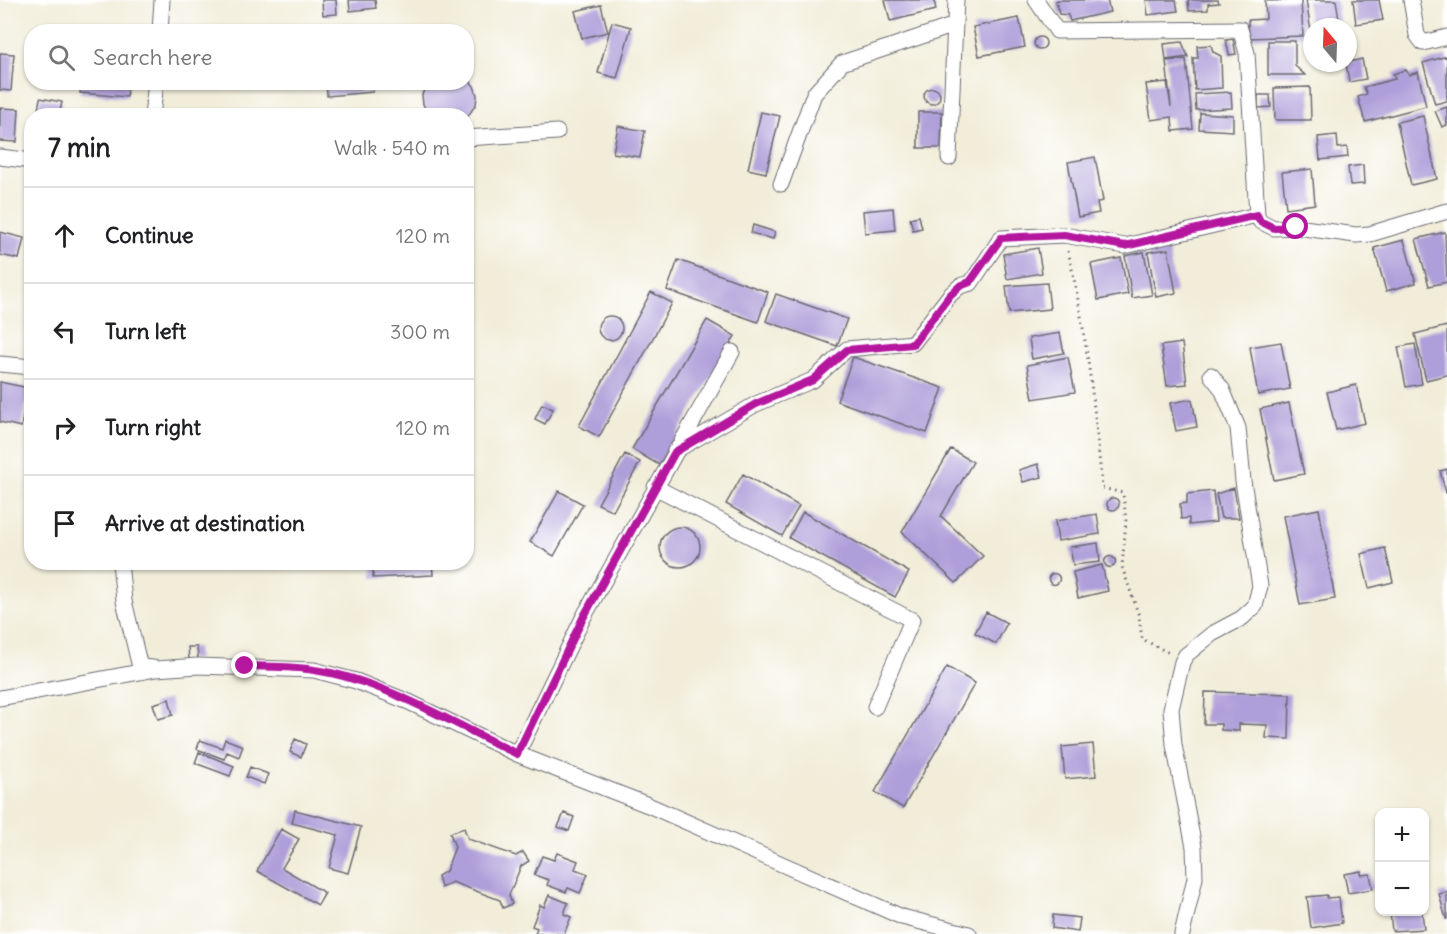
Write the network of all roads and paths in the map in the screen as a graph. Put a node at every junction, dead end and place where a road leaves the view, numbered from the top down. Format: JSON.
{"nodes":[{"id":1,"x":162,"y":0,"type":"edge"},
{"id":2,"x":956,"y":0,"type":"edge"},
{"id":3,"x":1036,"y":0,"type":"edge"},
{"id":4,"x":1411,"y":0,"type":"edge"},
{"id":5,"x":160,"y":24,"type":"edge"},
{"id":6,"x":955,"y":25,"type":"junction"},
{"id":7,"x":1447,"y":37,"type":"edge"},
{"id":8,"x":155,"y":90,"type":"edge"},
{"id":9,"x":153,"y":108,"type":"edge"},
{"id":10,"x":557,"y":132,"type":"dead end"},
{"id":11,"x":474,"y":137,"type":"edge"},
{"id":12,"x":0,"y":157,"type":"edge"},
{"id":13,"x":949,"y":158,"type":"dead end"},
{"id":14,"x":24,"y":160,"type":"edge"},
{"id":15,"x":781,"y":184,"type":"dead end"},
{"id":16,"x":1447,"y":211,"type":"edge"},
{"id":17,"x":1257,"y":215,"type":"junction"},
{"id":18,"x":1064,"y":235,"type":"junction"},
{"id":19,"x":732,"y":352,"type":"dead end"},
{"id":20,"x":0,"y":364,"type":"edge"},
{"id":21,"x":24,"y":366,"type":"edge"},
{"id":22,"x":1211,"y":375,"type":"dead end"},
{"id":23,"x":675,"y":452,"type":"junction"},
{"id":24,"x":655,"y":487,"type":"junction"},
{"id":25,"x":121,"y":570,"type":"edge"},
{"id":26,"x":1182,"y":662,"type":"junction"},
{"id":27,"x":156,"y":669,"type":"junction"},
{"id":28,"x":0,"y":698,"type":"edge"},
{"id":29,"x":874,"y":707,"type":"dead end"},
{"id":30,"x":517,"y":754,"type":"junction"},
{"id":31,"x":969,"y":934,"type":"edge"},
{"id":32,"x":1182,"y":934,"type":"edge"}],
"edges":[{"from":1,"to":5,"type":"street"},
{"from":2,"to":6,"type":"street"},
{"from":3,"to":17,"type":"street"},
{"from":4,"to":7,"type":"street"},
{"from":6,"to":13,"type":"street"},
{"from":6,"to":15,"type":"street"},
{"from":8,"to":9,"type":"street"},
{"from":10,"to":11,"type":"street"},
{"from":12,"to":14,"type":"street"},
{"from":16,"to":17,"type":"street"},
{"from":17,"to":18,"type":"street"},
{"from":18,"to":23,"type":"street"},
{"from":18,"to":26,"type":"path"},
{"from":19,"to":23,"type":"street"},
{"from":20,"to":21,"type":"street"},
{"from":22,"to":26,"type":"street"},
{"from":23,"to":24,"type":"street"},
{"from":24,"to":29,"type":"street"},
{"from":24,"to":30,"type":"street"},
{"from":25,"to":27,"type":"street"},
{"from":26,"to":32,"type":"street"},
{"from":27,"to":28,"type":"street"},
{"from":27,"to":30,"type":"street"},
{"from":30,"to":31,"type":"street"}]}
